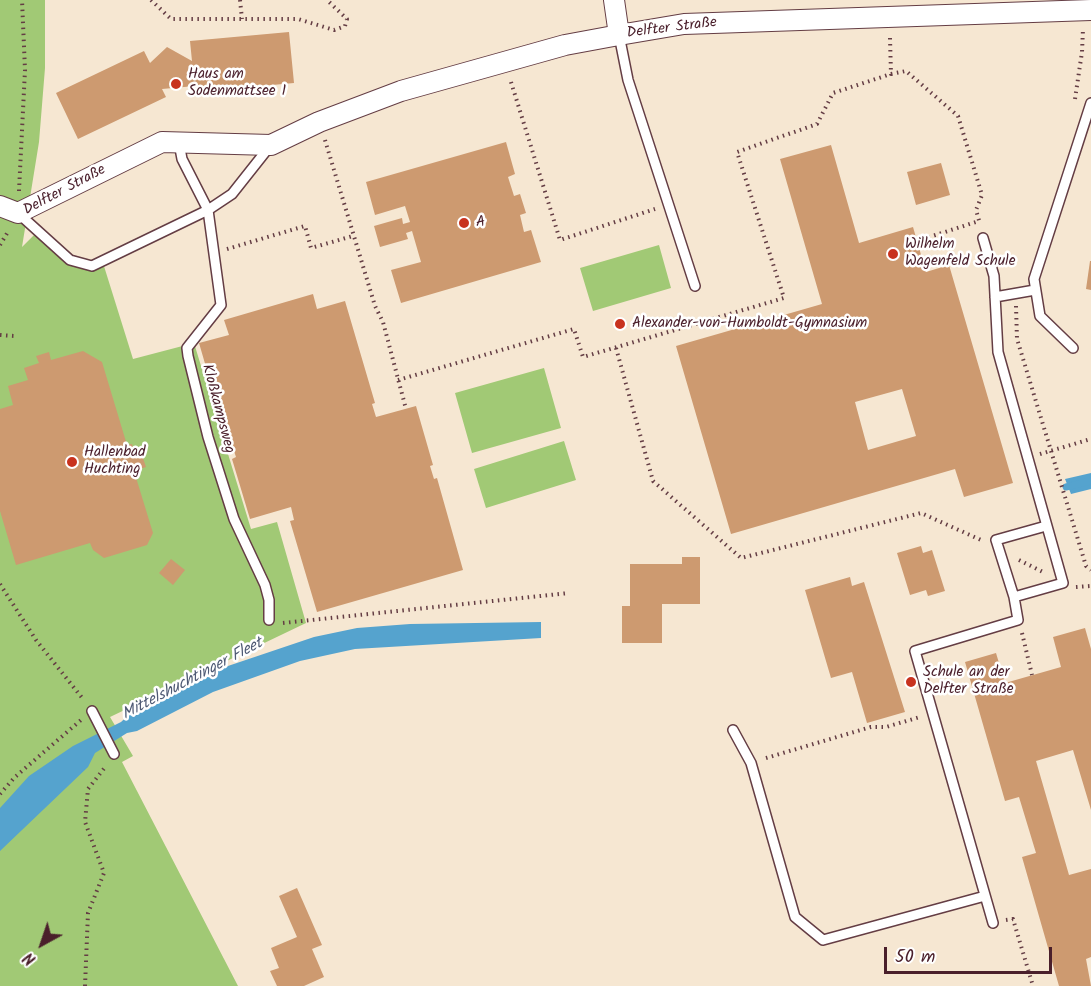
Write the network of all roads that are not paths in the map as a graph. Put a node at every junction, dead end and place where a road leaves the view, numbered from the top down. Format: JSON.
{"nodes":[{"id":1,"x":614,"y":0,"type":"edge"},
{"id":2,"x":1091,"y":10,"type":"edge"},
{"id":3,"x":619,"y":35,"type":"junction"},
{"id":4,"x":1091,"y":103,"type":"edge"},
{"id":5,"x":179,"y":143,"type":"junction"},
{"id":6,"x":271,"y":145,"type":"junction"},
{"id":7,"x":9,"y":209,"type":"edge"},
{"id":8,"x":208,"y":210,"type":"junction"},
{"id":9,"x":983,"y":238,"type":"road end"},
{"id":10,"x":695,"y":286,"type":"dead end"},
{"id":11,"x":1035,"y":290,"type":"junction"},
{"id":12,"x":995,"y":297,"type":"junction"},
{"id":13,"x":1074,"y":348,"type":"dead end"},
{"id":14,"x":1047,"y":526,"type":"junction"},
{"id":15,"x":1014,"y":597,"type":"junction"},
{"id":16,"x":269,"y":620,"type":"road end"},
{"id":17,"x":92,"y":711,"type":"road end"},
{"id":18,"x":733,"y":730,"type":"dead end"},
{"id":19,"x":114,"y":754,"type":"road end"},
{"id":20,"x":985,"y":896,"type":"junction"},
{"id":21,"x":993,"y":923,"type":"road end"}],
"edges":[{"from":1,"to":3,"type":"street"},
{"from":2,"to":3,"type":"street","name":"Delfter Straße"},
{"from":3,"to":6,"type":"street","name":"Delfter Straße"},
{"from":3,"to":10,"type":"lane"},
{"from":4,"to":11,"type":"lane"},
{"from":5,"to":6,"type":"street","name":"Delfter Straße"},
{"from":5,"to":7,"type":"street","name":"Delfter Straße"},
{"from":5,"to":8,"type":"lane","name":"Kloßkampsweg"},
{"from":6,"to":8,"type":"lane","name":"Delfter Straße"},
{"from":7,"to":8,"type":"lane","name":"Delfter Straße"},
{"from":8,"to":16,"type":"lane","name":"Kloßkampsweg"},
{"from":9,"to":12,"type":"lane"},
{"from":11,"to":12,"type":"lane"},
{"from":11,"to":13,"type":"lane"},
{"from":12,"to":14,"type":"lane"},
{"from":14,"to":15,"type":"lane"},
{"from":14,"to":15,"type":"lane"},
{"from":15,"to":20,"type":"lane"},
{"from":17,"to":19,"type":"lane"},
{"from":18,"to":20,"type":"lane"},
{"from":20,"to":21,"type":"lane"}]}
